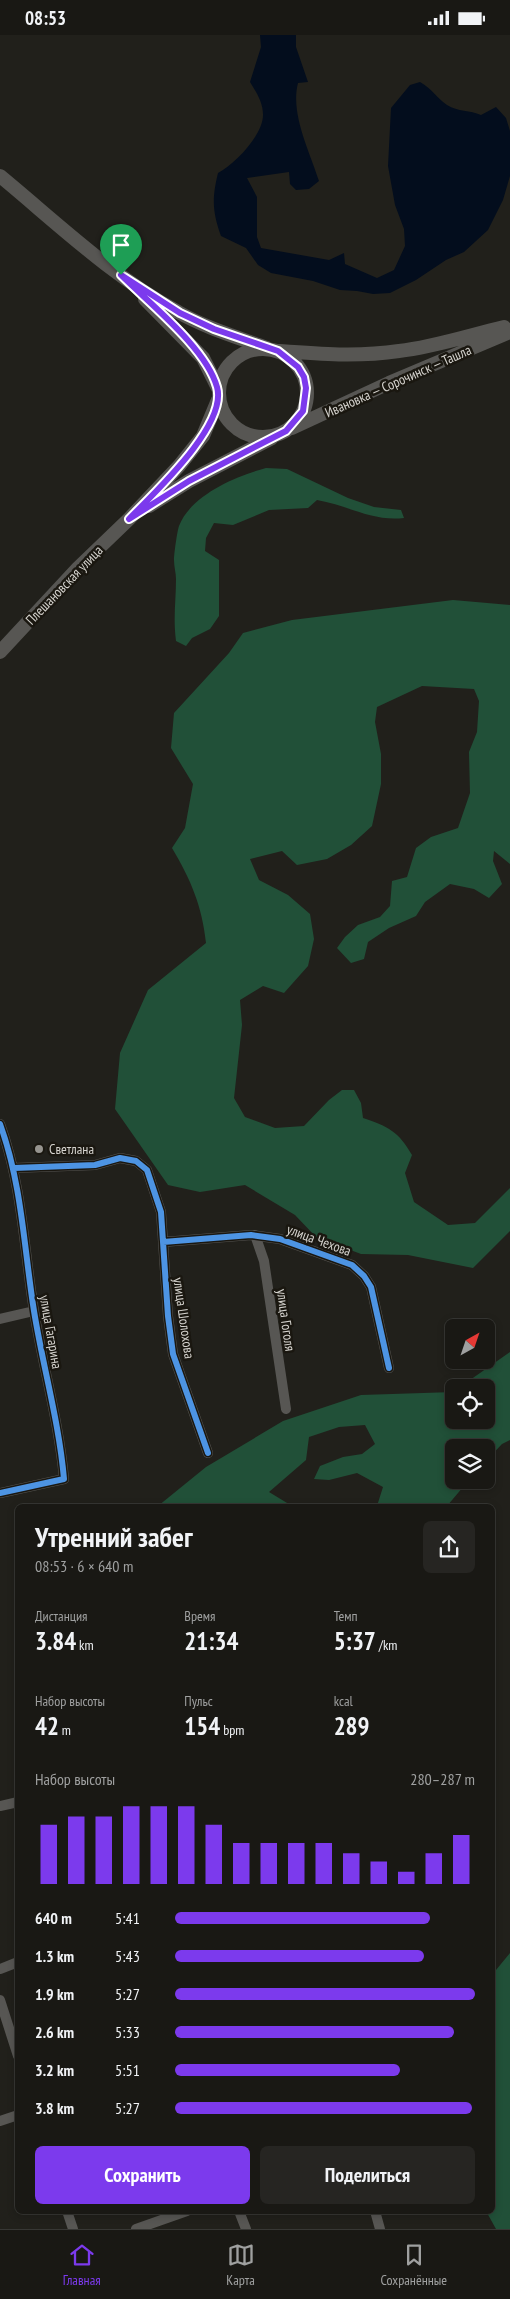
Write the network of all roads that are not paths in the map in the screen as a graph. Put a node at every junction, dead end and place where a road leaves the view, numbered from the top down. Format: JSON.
{"nodes":[{"id":1,"x":0,"y":176,"type":"edge"},
{"id":2,"x":121,"y":275,"type":"junction"},
{"id":3,"x":510,"y":326,"type":"edge"},
{"id":4,"x":510,"y":332,"type":"edge"},
{"id":5,"x":272,"y":349,"type":"junction"},
{"id":6,"x":218,"y":394,"type":"junction"},
{"id":7,"x":282,"y":433,"type":"junction"},
{"id":8,"x":129,"y":519,"type":"junction"},
{"id":9,"x":0,"y":652,"type":"edge"},
{"id":10,"x":0,"y":1124,"type":"edge"},
{"id":11,"x":14,"y":1169,"type":"junction"},
{"id":12,"x":255,"y":1235,"type":"junction"},
{"id":13,"x":163,"y":1242,"type":"junction"},
{"id":14,"x":34,"y":1311,"type":"junction"},
{"id":15,"x":0,"y":1319,"type":"edge"},
{"id":16,"x":389,"y":1368,"type":"dead end"},
{"id":17,"x":286,"y":1409,"type":"dead end"},
{"id":18,"x":208,"y":1453,"type":"dead end"},
{"id":19,"x":0,"y":1493,"type":"edge"},
{"id":20,"x":15,"y":1803,"type":"edge"},
{"id":21,"x":0,"y":1806,"type":"edge"},
{"id":22,"x":15,"y":1964,"type":"edge"},
{"id":23,"x":0,"y":1969,"type":"edge"},
{"id":24,"x":0,"y":2000,"type":"edge"},
{"id":25,"x":15,"y":2047,"type":"edge"},
{"id":26,"x":15,"y":2116,"type":"edge"},
{"id":27,"x":0,"y":2121,"type":"edge"},
{"id":28,"x":68,"y":2214,"type":"edge"},
{"id":29,"x":178,"y":2214,"type":"edge"},
{"id":30,"x":240,"y":2214,"type":"edge"},
{"id":31,"x":376,"y":2214,"type":"edge"},
{"id":32,"x":73,"y":2229,"type":"edge"},
{"id":33,"x":136,"y":2229,"type":"edge"},
{"id":34,"x":246,"y":2229,"type":"edge"},
{"id":35,"x":380,"y":2229,"type":"edge"}],
"edges":[{"from":1,"to":2,"type":"main road"},
{"from":2,"to":5,"type":"main road"},
{"from":2,"to":6,"type":"main road"},
{"from":3,"to":5,"type":"main road","name":"Ивановка — Сорочинск — Ташла"},
{"from":4,"to":7,"type":"main road","name":"Ивановка — Сорочинск — Ташла"},
{"from":5,"to":6,"type":"main road","name":"Ивановка — Сорочинск — Ташла"},
{"from":5,"to":7,"type":"main road","name":"Ивановка — Сорочинск — Ташла"},
{"from":6,"to":7,"type":"main road","name":"Ивановка — Сорочинск — Ташла"},
{"from":6,"to":8,"type":"main road"},
{"from":7,"to":8,"type":"main road"},
{"from":8,"to":9,"type":"main road","name":"Плешановская улица"},
{"from":10,"to":11,"type":"street","name":"улица Гагарина"},
{"from":11,"to":13,"type":"street","name":"улица Шолохова"},
{"from":11,"to":14,"type":"street","name":"улица Гагарина"},
{"from":12,"to":13,"type":"street"},
{"from":12,"to":16,"type":"street","name":"улица Чехова"},
{"from":12,"to":17,"type":"street","name":"улица Гоголя"},
{"from":13,"to":18,"type":"street","name":"улица Шолохова"},
{"from":14,"to":15,"type":"street"},
{"from":14,"to":19,"type":"street","name":"улица Гагарина"},
{"from":20,"to":21,"type":"street"},
{"from":22,"to":23,"type":"street"},
{"from":24,"to":25,"type":"street"},
{"from":26,"to":27,"type":"street"},
{"from":28,"to":32,"type":"street"},
{"from":29,"to":33,"type":"street"},
{"from":30,"to":34,"type":"street"},
{"from":31,"to":35,"type":"street"}]}
